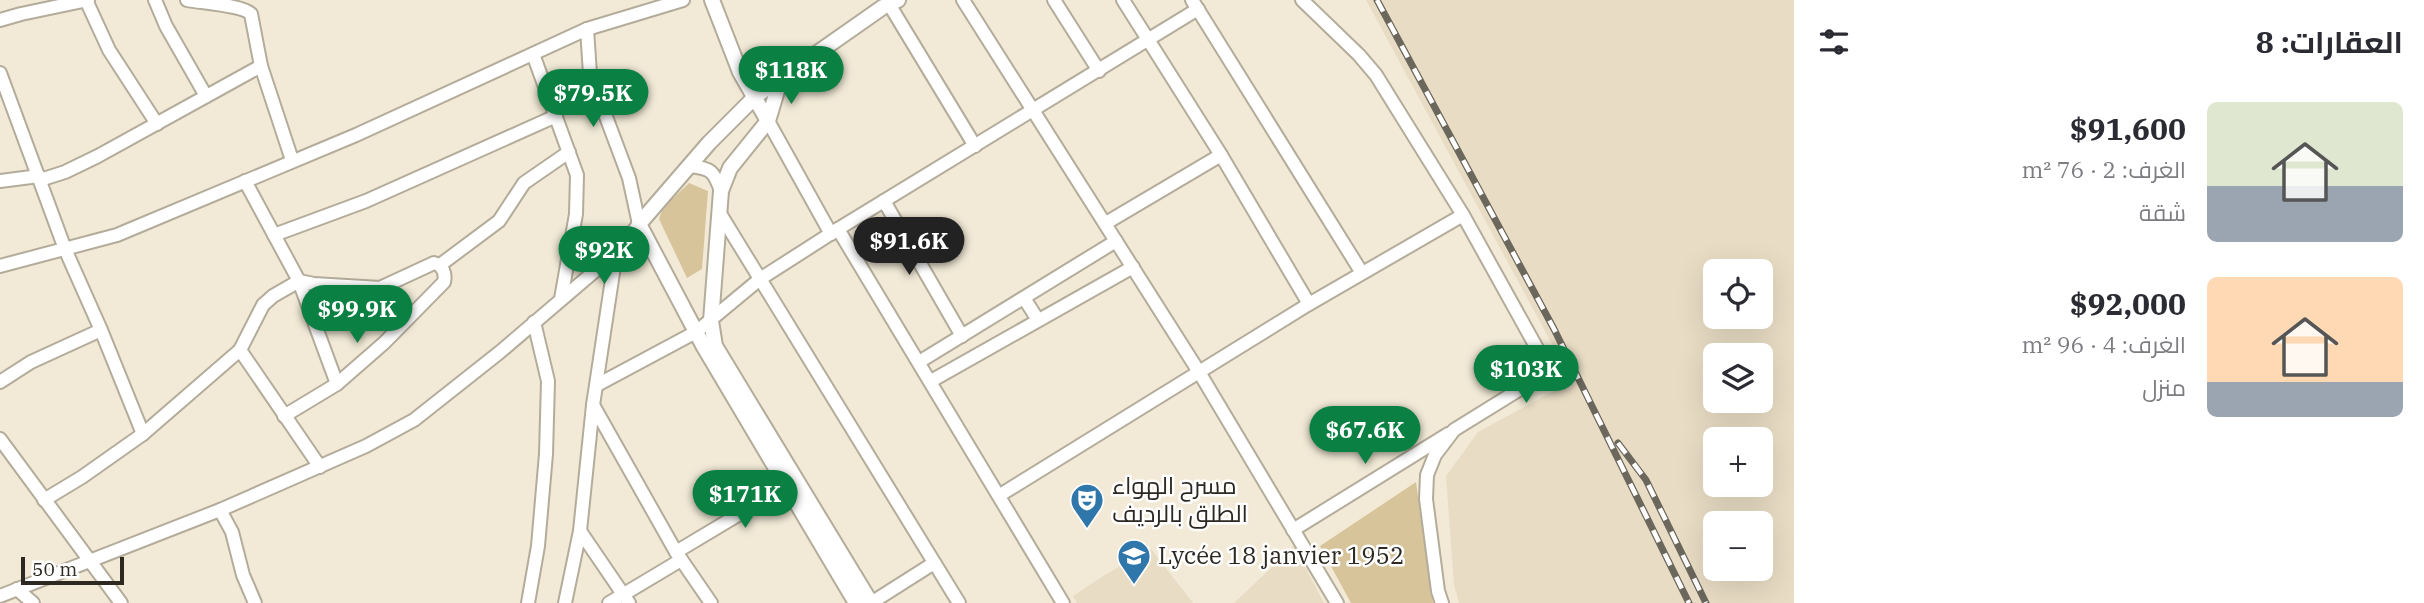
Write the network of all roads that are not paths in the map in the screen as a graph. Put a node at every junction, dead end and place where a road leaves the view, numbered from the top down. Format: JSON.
{"nodes":[{"id":1,"x":87,"y":0,"type":"edge"},
{"id":2,"x":155,"y":0,"type":"edge"},
{"id":3,"x":187,"y":0,"type":"edge"},
{"id":4,"x":683,"y":0,"type":"edge"},
{"id":5,"x":712,"y":0,"type":"edge"},
{"id":6,"x":963,"y":0,"type":"edge"},
{"id":7,"x":1054,"y":0,"type":"edge"},
{"id":8,"x":1123,"y":0,"type":"edge"},
{"id":9,"x":1302,"y":0,"type":"edge"},
{"id":10,"x":887,"y":3,"type":"edge"},
{"id":11,"x":1195,"y":5,"type":"edge"},
{"id":12,"x":0,"y":20,"type":"edge"},
{"id":13,"x":584,"y":30,"type":"junction"},
{"id":14,"x":1147,"y":40,"type":"junction"},
{"id":15,"x":537,"y":52,"type":"junction"},
{"id":16,"x":261,"y":66,"type":"junction"},
{"id":17,"x":1099,"y":71,"type":"junction"},
{"id":18,"x":0,"y":73,"type":"edge"},
{"id":19,"x":780,"y":80,"type":"junction"},
{"id":20,"x":206,"y":96,"type":"junction"},
{"id":21,"x":756,"y":96,"type":"junction"},
{"id":22,"x":1033,"y":110,"type":"junction"},
{"id":23,"x":556,"y":116,"type":"junction"},
{"id":24,"x":768,"y":121,"type":"junction"},
{"id":25,"x":157,"y":124,"type":"junction"},
{"id":26,"x":975,"y":146,"type":"junction"},
{"id":27,"x":569,"y":152,"type":"junction"},
{"id":28,"x":1221,"y":155,"type":"junction"},
{"id":29,"x":292,"y":160,"type":"junction"},
{"id":30,"x":689,"y":166,"type":"junction"},
{"id":31,"x":40,"y":178,"type":"junction"},
{"id":32,"x":0,"y":181,"type":"edge"},
{"id":33,"x":245,"y":181,"type":"junction"},
{"id":34,"x":721,"y":191,"type":"junction"},
{"id":35,"x":884,"y":201,"type":"junction"},
{"id":36,"x":719,"y":212,"type":"junction"},
{"id":37,"x":1463,"y":215,"type":"junction"},
{"id":38,"x":1106,"y":223,"type":"junction"},
{"id":39,"x":639,"y":224,"type":"junction"},
{"id":40,"x":835,"y":232,"type":"junction"},
{"id":41,"x":274,"y":235,"type":"junction"},
{"id":42,"x":1116,"y":241,"type":"junction"},
{"id":43,"x":65,"y":249,"type":"junction"},
{"id":44,"x":616,"y":253,"type":"junction"},
{"id":45,"x":440,"y":265,"type":"junction"},
{"id":46,"x":0,"y":266,"type":"edge"},
{"id":47,"x":1133,"y":267,"type":"junction"},
{"id":48,"x":1362,"y":273,"type":"junction"},
{"id":49,"x":760,"y":279,"type":"junction"},
{"id":50,"x":299,"y":281,"type":"junction"},
{"id":51,"x":565,"y":296,"type":"junction"},
{"id":52,"x":1024,"y":298,"type":"junction"},
{"id":53,"x":1308,"y":304,"type":"junction"},
{"id":54,"x":1038,"y":320,"type":"junction"},
{"id":55,"x":534,"y":321,"type":"junction"},
{"id":56,"x":710,"y":321,"type":"junction"},
{"id":57,"x":102,"y":330,"type":"junction"},
{"id":58,"x":696,"y":332,"type":"junction"},
{"id":59,"x":962,"y":336,"type":"junction"},
{"id":60,"x":240,"y":350,"type":"junction"},
{"id":61,"x":919,"y":362,"type":"junction"},
{"id":62,"x":1199,"y":372,"type":"junction"},
{"id":63,"x":0,"y":382,"type":"edge"},
{"id":64,"x":930,"y":382,"type":"junction"},
{"id":65,"x":337,"y":384,"type":"junction"},
{"id":66,"x":597,"y":385,"type":"junction"},
{"id":67,"x":593,"y":405,"type":"junction"},
{"id":68,"x":284,"y":416,"type":"junction"},
{"id":69,"x":1454,"y":430,"type":"junction"},
{"id":70,"x":143,"y":434,"type":"junction"},
{"id":71,"x":0,"y":439,"type":"edge"},
{"id":72,"x":320,"y":467,"type":"junction"},
{"id":73,"x":792,"y":483,"type":"junction"},
{"id":74,"x":1000,"y":495,"type":"junction"},
{"id":75,"x":44,"y":500,"type":"junction"},
{"id":76,"x":220,"y":510,"type":"junction"},
{"id":77,"x":1293,"y":530,"type":"junction"},
{"id":78,"x":580,"y":531,"type":"junction"},
{"id":79,"x":679,"y":556,"type":"junction"},
{"id":80,"x":90,"y":562,"type":"junction"},
{"id":81,"x":934,"y":563,"type":"junction"},
{"id":82,"x":9,"y":592,"type":"edge"},
{"id":83,"x":626,"y":599,"type":"edge"},
{"id":84,"x":33,"y":603,"type":"edge"},
{"id":85,"x":121,"y":603,"type":"edge"},
{"id":86,"x":255,"y":603,"type":"edge"},
{"id":87,"x":528,"y":603,"type":"edge"},
{"id":88,"x":565,"y":603,"type":"edge"},
{"id":89,"x":609,"y":603,"type":"edge"},
{"id":90,"x":711,"y":603,"type":"edge"},
{"id":91,"x":856,"y":603,"type":"edge"},
{"id":92,"x":871,"y":603,"type":"edge"},
{"id":93,"x":959,"y":603,"type":"edge"},
{"id":94,"x":1063,"y":603,"type":"edge"},
{"id":95,"x":1337,"y":603,"type":"edge"},
{"id":96,"x":1442,"y":603,"type":"edge"}],
"edges":[{"from":1,"to":12,"type":"street"},
{"from":1,"to":25,"type":"street"},
{"from":2,"to":20,"type":"street"},
{"from":3,"to":16,"type":"street"},
{"from":4,"to":13,"type":"street"},
{"from":5,"to":21,"type":"street"},
{"from":6,"to":22,"type":"street"},
{"from":7,"to":17,"type":"street"},
{"from":8,"to":14,"type":"street"},
{"from":9,"to":37,"type":"street"},
{"from":10,"to":19,"type":"street"},
{"from":10,"to":26,"type":"street"},
{"from":11,"to":14,"type":"street"},
{"from":11,"to":48,"type":"street"},
{"from":13,"to":15,"type":"street"},
{"from":13,"to":39,"type":"street"},
{"from":14,"to":17,"type":"street"},
{"from":14,"to":28,"type":"street"},
{"from":15,"to":23,"type":"street"},
{"from":15,"to":29,"type":"street"},
{"from":16,"to":20,"type":"street"},
{"from":16,"to":29,"type":"street"},
{"from":17,"to":22,"type":"street"},
{"from":18,"to":31,"type":"street"},
{"from":19,"to":21,"type":"street"},
{"from":19,"to":24,"type":"street"},
{"from":20,"to":25,"type":"street"},
{"from":21,"to":24,"type":"street"},
{"from":21,"to":30,"type":"street"},
{"from":22,"to":26,"type":"street"},
{"from":22,"to":38,"type":"street"},
{"from":23,"to":27,"type":"street"},
{"from":23,"to":41,"type":"street"},
{"from":24,"to":34,"type":"street"},
{"from":24,"to":40,"type":"street"},
{"from":25,"to":31,"type":"street"},
{"from":26,"to":35,"type":"street"},
{"from":27,"to":45,"type":"street"},
{"from":27,"to":51,"type":"street"},
{"from":28,"to":38,"type":"street"},
{"from":28,"to":53,"type":"street"},
{"from":29,"to":33,"type":"street"},
{"from":30,"to":34,"type":"street"},
{"from":30,"to":39,"type":"street"},
{"from":31,"to":32,"type":"street"},
{"from":31,"to":43,"type":"street"},
{"from":33,"to":41,"type":"street"},
{"from":33,"to":43,"type":"street"},
{"from":34,"to":36,"type":"street"},
{"from":35,"to":40,"type":"street"},
{"from":35,"to":59,"type":"street"},
{"from":36,"to":49,"type":"street"},
{"from":36,"to":56,"type":"street"},
{"from":37,"to":48,"type":"street"},
{"from":37,"to":69,"type":"street"},
{"from":38,"to":42,"type":"street"},
{"from":39,"to":44,"type":"street"},
{"from":39,"to":58,"type":"street"},
{"from":40,"to":49,"type":"street"},
{"from":40,"to":61,"type":"street"},
{"from":41,"to":50,"type":"street"},
{"from":42,"to":47,"type":"street"},
{"from":42,"to":52,"type":"street"},
{"from":43,"to":46,"type":"street"},
{"from":43,"to":57,"type":"street"},
{"from":44,"to":51,"type":"street"},
{"from":44,"to":66,"type":"street"},
{"from":45,"to":50,"type":"street"},
{"from":45,"to":65,"type":"street"},
{"from":47,"to":54,"type":"street"},
{"from":47,"to":62,"type":"street"},
{"from":48,"to":53,"type":"street"},
{"from":49,"to":56,"type":"street"},
{"from":49,"to":81,"type":"street"},
{"from":50,"to":60,"type":"street"},
{"from":50,"to":65,"type":"street"},
{"from":51,"to":55,"type":"street"},
{"from":52,"to":54,"type":"street"},
{"from":52,"to":59,"type":"street"},
{"from":53,"to":62,"type":"street"},
{"from":54,"to":64,"type":"street"},
{"from":55,"to":72,"type":"street"},
{"from":55,"to":87,"type":"street"},
{"from":56,"to":58,"type":"street"},
{"from":56,"to":73,"type":"street"},
{"from":57,"to":63,"type":"street"},
{"from":57,"to":70,"type":"street"},
{"from":58,"to":66,"type":"street"},
{"from":58,"to":73,"type":"street"},
{"from":59,"to":61,"type":"street"},
{"from":60,"to":68,"type":"street"},
{"from":60,"to":70,"type":"street"},
{"from":61,"to":64,"type":"street"},
{"from":62,"to":74,"type":"street"},
{"from":62,"to":77,"type":"street"},
{"from":64,"to":74,"type":"street"},
{"from":65,"to":68,"type":"street"},
{"from":66,"to":67,"type":"street"},
{"from":67,"to":78,"type":"street"},
{"from":67,"to":79,"type":"street"},
{"from":68,"to":72,"type":"street"},
{"from":69,"to":77,"type":"street"},
{"from":69,"to":96,"type":"street"},
{"from":70,"to":75,"type":"street"},
{"from":71,"to":75,"type":"street"},
{"from":72,"to":76,"type":"street"},
{"from":73,"to":79,"type":"street"},
{"from":73,"to":91,"type":"street"},
{"from":73,"to":92,"type":"street"},
{"from":74,"to":94,"type":"street"},
{"from":75,"to":80,"type":"street"},
{"from":76,"to":80,"type":"street"},
{"from":76,"to":86,"type":"street"},
{"from":77,"to":95,"type":"street"},
{"from":78,"to":83,"type":"street"},
{"from":78,"to":88,"type":"street"},
{"from":79,"to":83,"type":"street"},
{"from":79,"to":90,"type":"street"},
{"from":80,"to":82,"type":"street"},
{"from":80,"to":85,"type":"street"},
{"from":81,"to":92,"type":"street"},
{"from":81,"to":93,"type":"street"},
{"from":82,"to":84,"type":"street"},
{"from":83,"to":89,"type":"street"}]}
